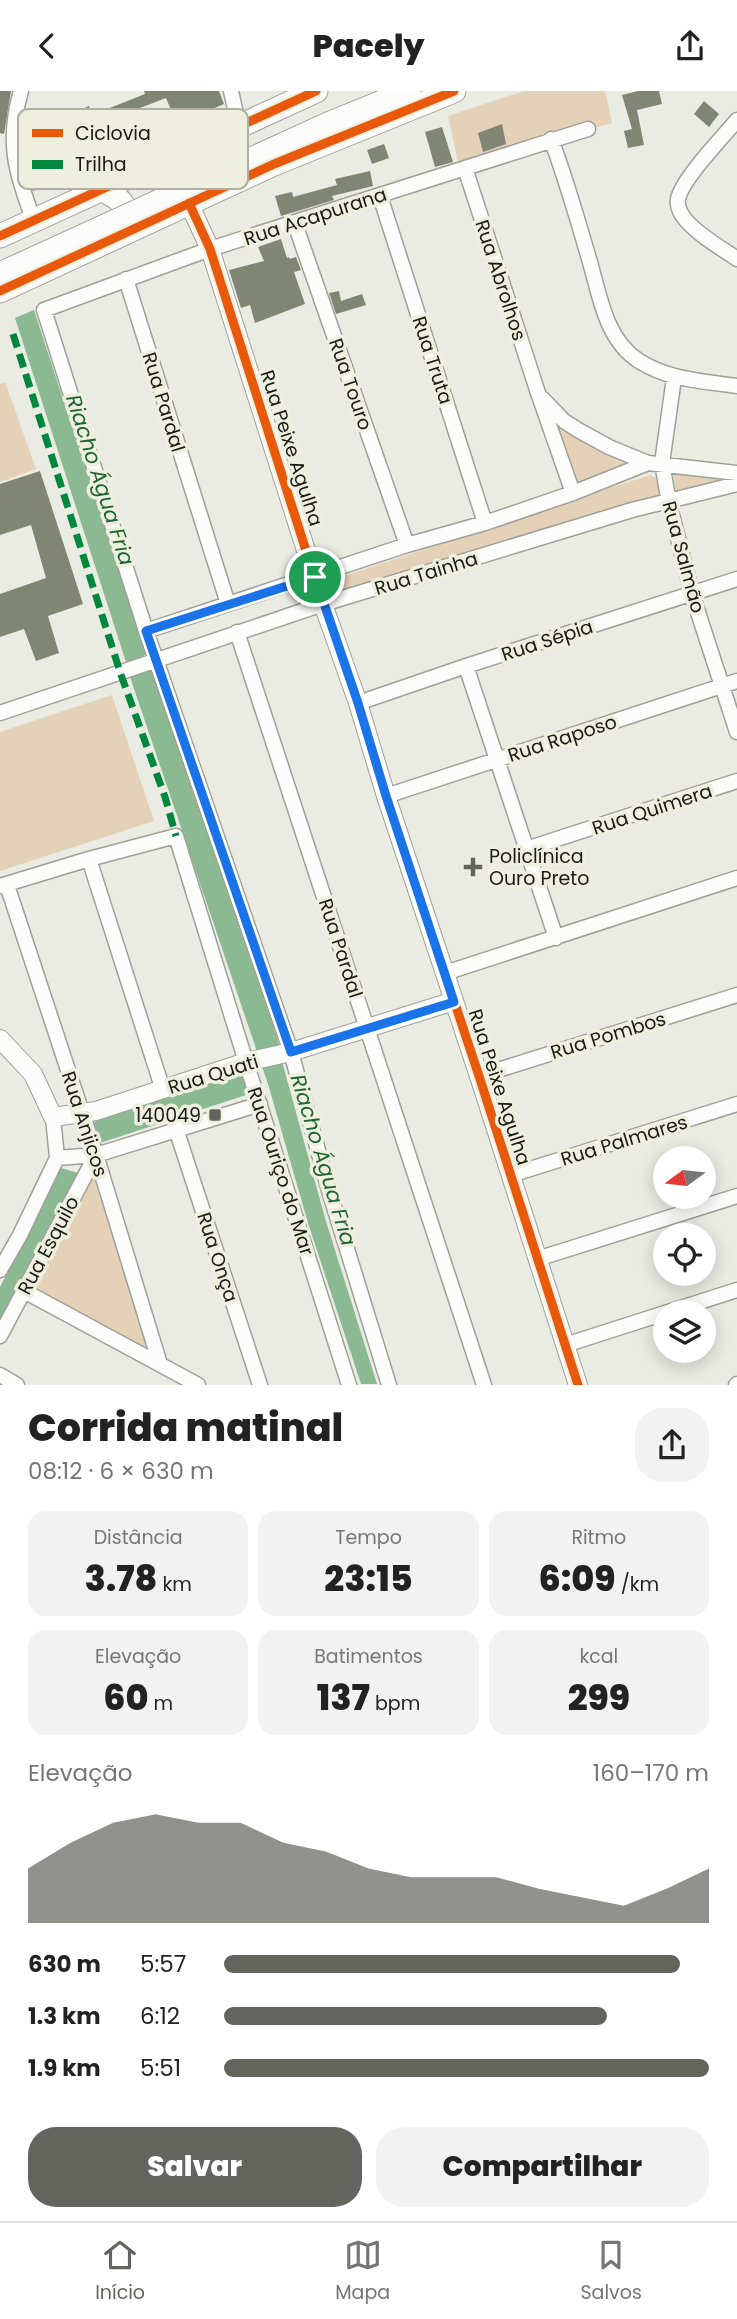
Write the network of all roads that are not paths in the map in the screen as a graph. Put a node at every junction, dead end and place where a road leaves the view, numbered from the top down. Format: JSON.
{"nodes":[{"id":1,"x":21,"y":91,"type":"edge"},
{"id":2,"x":231,"y":91,"type":"edge"},
{"id":3,"x":316,"y":91,"type":"edge"},
{"id":4,"x":408,"y":91,"type":"edge"},
{"id":5,"x":454,"y":91,"type":"edge"},
{"id":6,"x":235,"y":109,"type":"edge"},
{"id":7,"x":737,"y":120,"type":"edge"},
{"id":8,"x":248,"y":123,"type":"edge"},
{"id":9,"x":588,"y":129,"type":"dead end"},
{"id":10,"x":551,"y":139,"type":"junction"},
{"id":11,"x":248,"y":161,"type":"edge"},
{"id":12,"x":465,"y":168,"type":"junction"},
{"id":13,"x":248,"y":175,"type":"edge"},
{"id":14,"x":18,"y":177,"type":"edge"},
{"id":15,"x":21,"y":189,"type":"edge"},
{"id":16,"x":100,"y":189,"type":"joint"},
{"id":17,"x":182,"y":189,"type":"edge"},
{"id":18,"x":186,"y":189,"type":"edge"},
{"id":19,"x":219,"y":189,"type":"edge"},
{"id":20,"x":380,"y":196,"type":"junction"},
{"id":21,"x":189,"y":203,"type":"junction"},
{"id":22,"x":34,"y":221,"type":"junction"},
{"id":23,"x":295,"y":224,"type":"junction"},
{"id":24,"x":121,"y":234,"type":"junction"},
{"id":25,"x":0,"y":236,"type":"edge"},
{"id":26,"x":210,"y":249,"type":"junction"},
{"id":27,"x":737,"y":260,"type":"edge"},
{"id":28,"x":0,"y":274,"type":"edge"},
{"id":29,"x":126,"y":279,"type":"junction"},
{"id":30,"x":0,"y":291,"type":"edge"},
{"id":31,"x":44,"y":310,"type":"joint"},
{"id":32,"x":674,"y":378,"type":"junction"},
{"id":33,"x":737,"y":386,"type":"edge"},
{"id":34,"x":538,"y":393,"type":"junction"},
{"id":35,"x":655,"y":463,"type":"junction"},
{"id":36,"x":737,"y":473,"type":"edge"},
{"id":37,"x":737,"y":484,"type":"edge"},
{"id":38,"x":573,"y":493,"type":"junction"},
{"id":39,"x":669,"y":503,"type":"junction"},
{"id":40,"x":485,"y":523,"type":"junction"},
{"id":41,"x":407,"y":545,"type":"junction"},
{"id":42,"x":315,"y":577,"type":"junction"},
{"id":43,"x":737,"y":579,"type":"edge"},
{"id":44,"x":692,"y":594,"type":"junction"},
{"id":45,"x":228,"y":604,"type":"junction"},
{"id":46,"x":323,"y":604,"type":"junction"},
{"id":47,"x":146,"y":631,"type":"junction"},
{"id":48,"x":237,"y":632,"type":"junction"},
{"id":49,"x":154,"y":660,"type":"junction"},
{"id":50,"x":466,"y":666,"type":"junction"},
{"id":51,"x":730,"y":683,"type":"edge"},
{"id":52,"x":358,"y":703,"type":"junction"},
{"id":53,"x":0,"y":713,"type":"edge"},
{"id":54,"x":737,"y":732,"type":"edge"},
{"id":55,"x":496,"y":760,"type":"junction"},
{"id":56,"x":737,"y":781,"type":"edge"},
{"id":57,"x":386,"y":796,"type":"junction"},
{"id":58,"x":176,"y":836,"type":"joint"},
{"id":59,"x":526,"y":849,"type":"junction"},
{"id":60,"x":89,"y":859,"type":"junction"},
{"id":61,"x":737,"y":878,"type":"edge"},
{"id":62,"x":3,"y":885,"type":"edge"},
{"id":63,"x":556,"y":938,"type":"junction"},
{"id":64,"x":445,"y":972,"type":"junction"},
{"id":65,"x":737,"y":995,"type":"edge"},
{"id":66,"x":454,"y":1002,"type":"junction"},
{"id":67,"x":368,"y":1029,"type":"junction"},
{"id":68,"x":0,"y":1039,"type":"edge"},
{"id":69,"x":287,"y":1053,"type":"junction"},
{"id":70,"x":248,"y":1063,"type":"junction"},
{"id":71,"x":479,"y":1076,"type":"junction"},
{"id":72,"x":163,"y":1090,"type":"junction"},
{"id":73,"x":258,"y":1098,"type":"junction"},
{"id":74,"x":737,"y":1104,"type":"edge"},
{"id":75,"x":82,"y":1114,"type":"junction"},
{"id":76,"x":53,"y":1117,"type":"junction"},
{"id":77,"x":176,"y":1129,"type":"junction"},
{"id":78,"x":96,"y":1155,"type":"junction"},
{"id":79,"x":57,"y":1158,"type":"junction"},
{"id":80,"x":511,"y":1175,"type":"junction"},
{"id":81,"x":737,"y":1196,"type":"edge"},
{"id":82,"x":537,"y":1259,"type":"junction"},
{"id":83,"x":0,"y":1270,"type":"edge"},
{"id":84,"x":737,"y":1290,"type":"edge"},
{"id":85,"x":24,"y":1291,"type":"junction"},
{"id":86,"x":706,"y":1300,"type":"edge"},
{"id":87,"x":653,"y":1317,"type":"edge"},
{"id":88,"x":0,"y":1336,"type":"edge"},
{"id":89,"x":565,"y":1345,"type":"junction"},
{"id":90,"x":160,"y":1364,"type":"junction"},
{"id":91,"x":0,"y":1375,"type":"edge"},
{"id":92,"x":17,"y":1384,"type":"edge"},
{"id":93,"x":198,"y":1384,"type":"edge"},
{"id":94,"x":260,"y":1384,"type":"edge"},
{"id":95,"x":349,"y":1384,"type":"edge"},
{"id":96,"x":389,"y":1384,"type":"edge"},
{"id":97,"x":484,"y":1384,"type":"edge"},
{"id":98,"x":578,"y":1384,"type":"edge"}],
"edges":[{"from":1,"to":14,"type":"street"},
{"from":2,"to":6,"type":"street"},
{"from":3,"to":8,"type":"highway"},
{"from":4,"to":11,"type":"highway","bridge":true},
{"from":5,"to":13,"type":"highway"},
{"from":7,"to":27,"type":"street"},
{"from":9,"to":10,"type":"street","name":"Rua Acapurana"},
{"from":10,"to":12,"type":"street","name":"Rua Acapurana"},
{"from":10,"to":32,"type":"street"},
{"from":12,"to":20,"type":"street","name":"Rua Acapurana"},
{"from":12,"to":34,"type":"street","name":"Rua Abrolhos"},
{"from":15,"to":22,"type":"street"},
{"from":16,"to":22,"type":"highway"},
{"from":16,"to":24,"type":"highway"},
{"from":17,"to":21,"type":"street","name":"Rua Peixe Agulha"},
{"from":18,"to":28,"type":"highway","bridge":true},
{"from":19,"to":21,"type":"highway"},
{"from":20,"to":23,"type":"street","name":"Rua Acapurana"},
{"from":20,"to":40,"type":"street","name":"Rua Truta"},
{"from":21,"to":24,"type":"highway"},
{"from":21,"to":26,"type":"street","name":"Rua Peixe Agulha"},
{"from":22,"to":25,"type":"highway"},
{"from":23,"to":26,"type":"street","name":"Rua Acapurana"},
{"from":23,"to":41,"type":"street","name":"Rua Touro"},
{"from":24,"to":30,"type":"highway"},
{"from":26,"to":29,"type":"street","name":"Rua Acapurana"},
{"from":26,"to":42,"type":"street","name":"Rua Peixe Agulha"},
{"from":29,"to":31,"type":"street","name":"Rua Acapurana"},
{"from":29,"to":45,"type":"street","name":"Rua Pardal"},
{"from":31,"to":47,"type":"street","name":"Rua Ouriço do Mar"},
{"from":32,"to":33,"type":"street"},
{"from":32,"to":35,"type":"street","name":"Rua Salmão"},
{"from":34,"to":35,"type":"street","name":"Rua Abrolhos"},
{"from":34,"to":38,"type":"street","name":"Rua Abrolhos"},
{"from":35,"to":36,"type":"street","name":"Rua Abrolhos"},
{"from":35,"to":38,"type":"street","name":"Rua Tainha"},
{"from":35,"to":39,"type":"street","name":"Rua Salmão"},
{"from":37,"to":39,"type":"street","name":"Rua Tainha"},
{"from":38,"to":40,"type":"street","name":"Rua Tainha"},
{"from":39,"to":44,"type":"street","name":"Rua Salmão"},
{"from":39,"to":46,"type":"street","name":"Rua Tainha"},
{"from":40,"to":41,"type":"street","name":"Rua Tainha"},
{"from":41,"to":42,"type":"street","name":"Rua Tainha"},
{"from":42,"to":45,"type":"street","name":"Rua Tainha"},
{"from":42,"to":46,"type":"street","name":"Rua Peixe Agulha"},
{"from":43,"to":44,"type":"street","name":"Rua Sépia"},
{"from":44,"to":50,"type":"street","name":"Rua Sépia"},
{"from":44,"to":51,"type":"street","name":"Rua Salmão"},
{"from":45,"to":47,"type":"street","name":"Rua Tainha"},
{"from":46,"to":48,"type":"street","name":"Rua Tainha"},
{"from":46,"to":52,"type":"street","name":"Rua Peixe Agulha"},
{"from":47,"to":49,"type":"street","name":"Rua Ouriço do Mar"},
{"from":48,"to":49,"type":"street","name":"Rua Tainha"},
{"from":48,"to":67,"type":"street","name":"Rua Pardal"},
{"from":49,"to":53,"type":"street","name":"Rua Tainha"},
{"from":49,"to":69,"type":"street","name":"Rua Ouriço do Mar"},
{"from":50,"to":52,"type":"street","name":"Rua Sépia"},
{"from":50,"to":55,"type":"street"},
{"from":51,"to":54,"type":"street","name":"Rua Salmão"},
{"from":51,"to":55,"type":"street","name":"Rua Raposo"},
{"from":52,"to":57,"type":"street","name":"Rua Peixe Agulha"},
{"from":55,"to":57,"type":"street","name":"Rua Raposo"},
{"from":55,"to":59,"type":"street"},
{"from":56,"to":59,"type":"street","name":"Rua Quimera"},
{"from":57,"to":64,"type":"street","name":"Rua Peixe Agulha"},
{"from":58,"to":60,"type":"street","name":"Rua Anjicos"},
{"from":58,"to":70,"type":"street","name":"Rua Ouriço do Mar"},
{"from":59,"to":63,"type":"street"},
{"from":60,"to":62,"type":"street","name":"Rua Anjicos"},
{"from":60,"to":72,"type":"street"},
{"from":61,"to":63,"type":"street"},
{"from":62,"to":75,"type":"street","name":"Rua Anjicos"},
{"from":63,"to":64,"type":"street"},
{"from":64,"to":66,"type":"street","name":"Rua Peixe Agulha"},
{"from":65,"to":71,"type":"street","name":"Rua Pombos"},
{"from":66,"to":67,"type":"street","name":"Rua Quati"},
{"from":66,"to":71,"type":"street","name":"Rua Peixe Agulha"},
{"from":67,"to":69,"type":"street","name":"Rua Quati"},
{"from":67,"to":97,"type":"street","name":"Rua Pardal"},
{"from":68,"to":76,"type":"street"},
{"from":69,"to":70,"type":"street","name":"Rua Quati"},
{"from":69,"to":96,"type":"street","name":"Rua Ouriço do Mar"},
{"from":70,"to":72,"type":"street","name":"Rua Quati"},
{"from":70,"to":73,"type":"street","name":"Rua Ouriço do Mar"},
{"from":71,"to":80,"type":"street","name":"Rua Peixe Agulha"},
{"from":72,"to":75,"type":"street","name":"Rua Quati"},
{"from":73,"to":77,"type":"street"},
{"from":73,"to":95,"type":"street","name":"Rua Ouriço do Mar"},
{"from":74,"to":80,"type":"street","name":"Rua Palmares"},
{"from":75,"to":76,"type":"street","name":"Rua Quati"},
{"from":75,"to":78,"type":"street","name":"Rua Anjicos"},
{"from":76,"to":79,"type":"street"},
{"from":77,"to":78,"type":"street"},
{"from":77,"to":94,"type":"street","name":"Rua Onça"},
{"from":78,"to":79,"type":"street"},
{"from":78,"to":85,"type":"street","name":"Rua Esquilo"},
{"from":78,"to":90,"type":"street","name":"Rua Anjicos"},
{"from":79,"to":83,"type":"street","name":"Rua Esquilo"},
{"from":80,"to":82,"type":"street","name":"Rua Peixe Agulha"},
{"from":81,"to":82,"type":"street"},
{"from":82,"to":89,"type":"street","name":"Rua Peixe Agulha"},
{"from":84,"to":86,"type":"street"},
{"from":85,"to":88,"type":"street","name":"Rua Esquilo"},
{"from":85,"to":90,"type":"street"},
{"from":87,"to":89,"type":"street"},
{"from":89,"to":98,"type":"street","name":"Rua Peixe Agulha"},
{"from":90,"to":93,"type":"street"},
{"from":91,"to":92,"type":"street"}]}
